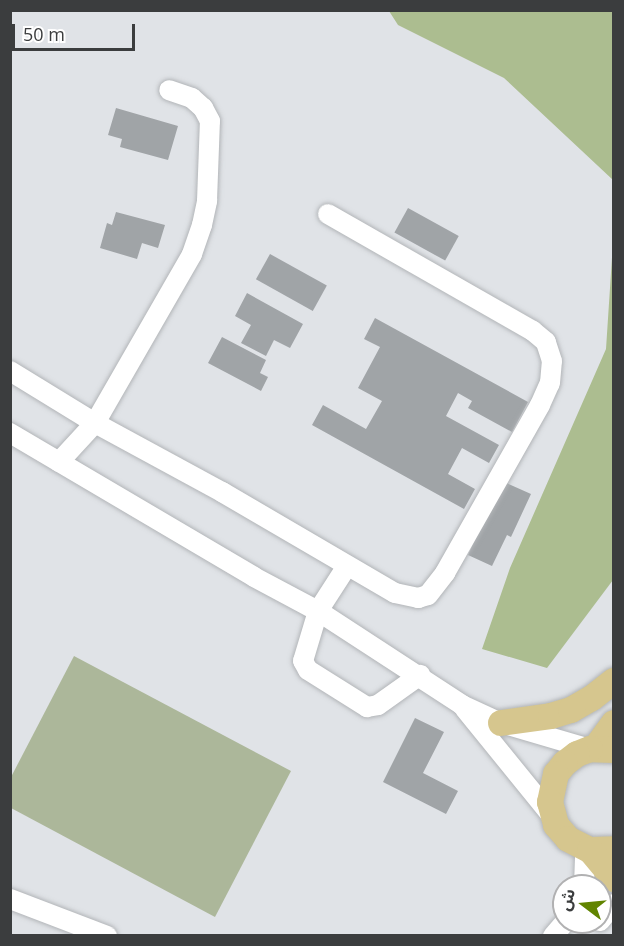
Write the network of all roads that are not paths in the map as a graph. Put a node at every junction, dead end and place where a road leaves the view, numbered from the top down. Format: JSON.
{"nodes":[{"id":1,"x":169,"y":90,"type":"dead end"},
{"id":2,"x":328,"y":214,"type":"dead end"},
{"id":3,"x":10,"y":371,"type":"edge"},
{"id":4,"x":95,"y":423,"type":"junction"},
{"id":5,"x":10,"y":433,"type":"edge"},
{"id":6,"x":59,"y":462,"type":"junction"},
{"id":7,"x":347,"y":566,"type":"junction"},
{"id":8,"x":318,"y":612,"type":"junction"},
{"id":9,"x":420,"y":675,"type":"junction"},
{"id":10,"x":614,"y":681,"type":"edge"},
{"id":11,"x":462,"y":705,"type":"junction"},
{"id":12,"x":501,"y":723,"type":"junction"},
{"id":13,"x":614,"y":723,"type":"edge"},
{"id":14,"x":600,"y":750,"type":"edge"},
{"id":15,"x":552,"y":816,"type":"junction"},
{"id":16,"x":596,"y":849,"type":"edge"},
{"id":17,"x":588,"y":874,"type":"edge"},
{"id":18,"x":614,"y":879,"type":"edge"},
{"id":19,"x":10,"y":899,"type":"edge"},
{"id":20,"x":107,"y":936,"type":"edge"}],
"edges":[{"from":1,"to":4,"type":"street"},
{"from":2,"to":7,"type":"street"},
{"from":3,"to":4,"type":"street"},
{"from":4,"to":6,"type":"street"},
{"from":4,"to":7,"type":"street"},
{"from":5,"to":6,"type":"street"},
{"from":6,"to":8,"type":"street"},
{"from":7,"to":8,"type":"street"},
{"from":8,"to":9,"type":"street"},
{"from":8,"to":9,"type":"street"},
{"from":9,"to":11,"type":"street"},
{"from":10,"to":12,"type":"main road"},
{"from":11,"to":12,"type":"street"},
{"from":11,"to":15,"type":"street"},
{"from":12,"to":14,"type":"street"},
{"from":13,"to":14,"type":"main road"},
{"from":14,"to":15,"type":"main road"},
{"from":15,"to":16,"type":"main road"},
{"from":16,"to":17,"type":"street"},
{"from":16,"to":18,"type":"main road"},
{"from":19,"to":20,"type":"street"}]}
